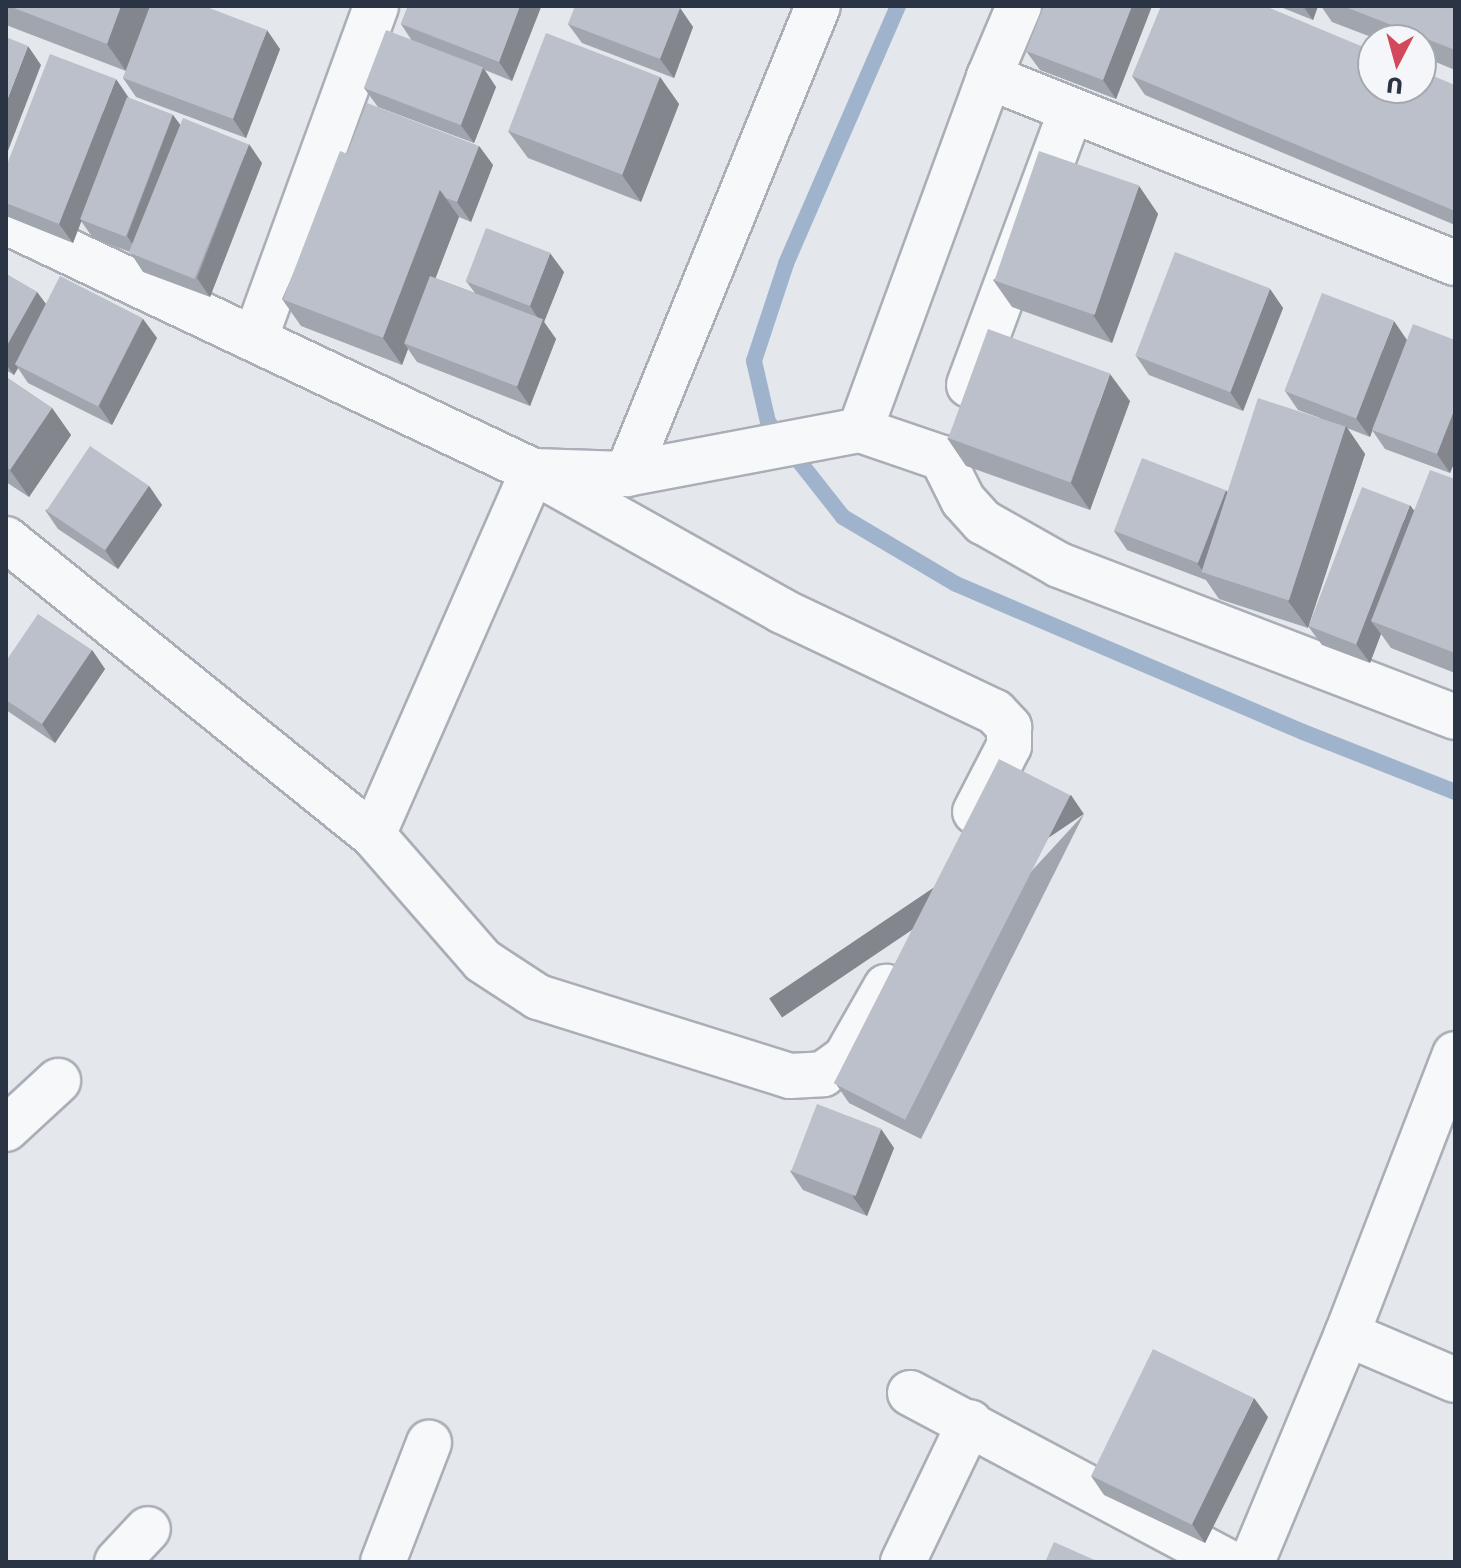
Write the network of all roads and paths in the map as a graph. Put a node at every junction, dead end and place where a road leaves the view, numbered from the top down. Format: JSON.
{"nodes":[{"id":1,"x":376,"y":6,"type":"edge"},
{"id":2,"x":818,"y":6,"type":"edge"},
{"id":3,"x":1019,"y":6,"type":"edge"},
{"id":4,"x":989,"y":77,"type":"junction"},
{"id":5,"x":1071,"y":110,"type":"junction"},
{"id":6,"x":6,"y":222,"type":"edge"},
{"id":7,"x":1455,"y":263,"type":"edge"},
{"id":8,"x":255,"y":339,"type":"junction"},
{"id":9,"x":854,"y":429,"type":"junction"},
{"id":10,"x":942,"y":458,"type":"junction"},
{"id":11,"x":533,"y":471,"type":"junction"},
{"id":12,"x":627,"y":474,"type":"junction"},
{"id":13,"x":6,"y":539,"type":"edge"},
{"id":14,"x":1455,"y":717,"type":"edge"},
{"id":15,"x":373,"y":835,"type":"junction"},
{"id":16,"x":959,"y":844,"type":"edge"},
{"id":17,"x":902,"y":955,"type":"edge"},
{"id":18,"x":1455,"y":1054,"type":"edge"},
{"id":19,"x":58,"y":1081,"type":"dead end"},
{"id":20,"x":6,"y":1129,"type":"edge"},
{"id":21,"x":1347,"y":1334,"type":"junction"},
{"id":22,"x":1455,"y":1380,"type":"edge"},
{"id":23,"x":910,"y":1393,"type":"dead end"},
{"id":24,"x":970,"y":1422,"type":"junction"},
{"id":25,"x":429,"y":1443,"type":"dead end"},
{"id":26,"x":148,"y":1529,"type":"dead end"},
{"id":27,"x":117,"y":1562,"type":"edge"},
{"id":28,"x":383,"y":1562,"type":"edge"},
{"id":29,"x":903,"y":1562,"type":"edge"},
{"id":30,"x":1228,"y":1562,"type":"edge"},
{"id":31,"x":1252,"y":1562,"type":"edge"}],
"edges":[{"from":1,"to":8,"type":"street"},
{"from":2,"to":12,"type":"street"},
{"from":3,"to":4,"type":"street"},
{"from":4,"to":5,"type":"street"},
{"from":4,"to":9,"type":"street"},
{"from":5,"to":7,"type":"street"},
{"from":5,"to":10,"type":"street"},
{"from":6,"to":8,"type":"street"},
{"from":8,"to":11,"type":"street"},
{"from":9,"to":10,"type":"street"},
{"from":9,"to":12,"type":"street"},
{"from":10,"to":14,"type":"street"},
{"from":11,"to":12,"type":"street"},
{"from":11,"to":15,"type":"street"},
{"from":11,"to":16,"type":"street"},
{"from":13,"to":15,"type":"street"},
{"from":15,"to":17,"type":"street"},
{"from":18,"to":21,"type":"street"},
{"from":19,"to":20,"type":"street"},
{"from":21,"to":22,"type":"street"},
{"from":21,"to":31,"type":"street"},
{"from":23,"to":24,"type":"street"},
{"from":24,"to":29,"type":"street"},
{"from":24,"to":30,"type":"street"},
{"from":25,"to":28,"type":"street"},
{"from":26,"to":27,"type":"street"}]}
